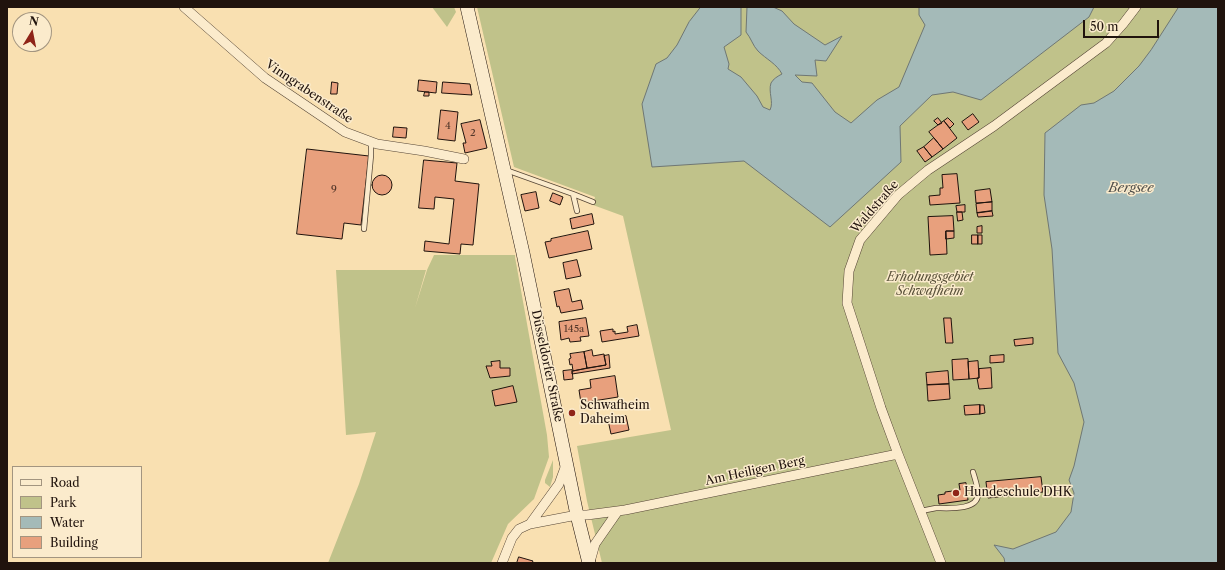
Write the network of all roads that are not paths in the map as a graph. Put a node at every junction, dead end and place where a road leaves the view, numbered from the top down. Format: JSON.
{"nodes":[{"id":1,"x":184,"y":7,"type":"edge"},
{"id":2,"x":467,"y":7,"type":"edge"},
{"id":3,"x":1136,"y":7,"type":"edge"},
{"id":4,"x":371,"y":142,"type":"junction"},
{"id":5,"x":464,"y":159,"type":"dead end"},
{"id":6,"x":505,"y":169,"type":"junction"},
{"id":7,"x":573,"y":194,"type":"junction"},
{"id":8,"x":593,"y":202,"type":"dead end"},
{"id":9,"x":577,"y":211,"type":"dead end"},
{"id":10,"x":364,"y":229,"type":"dead end"},
{"id":11,"x":898,"y":454,"type":"junction"},
{"id":12,"x":567,"y":464,"type":"junction"},
{"id":13,"x":973,"y":472,"type":"dead end"},
{"id":14,"x":618,"y":511,"type":"junction"},
{"id":15,"x":921,"y":511,"type":"junction"},
{"id":16,"x":577,"y":515,"type":"junction"},
{"id":17,"x":530,"y":524,"type":"junction"},
{"id":18,"x":502,"y":563,"type":"edge"},
{"id":19,"x":589,"y":563,"type":"edge"},
{"id":20,"x":941,"y":563,"type":"edge"}],
"edges":[{"from":1,"to":4,"type":"street","name":"Vinngrabenstraße"},
{"from":2,"to":6,"type":"main road","name":"Düsseldorfer Straße"},
{"from":3,"to":11,"type":"street","name":"Waldstraße"},
{"from":4,"to":5,"type":"street","name":"Vinngrabenstraße"},
{"from":4,"to":10,"type":"lane"},
{"from":6,"to":7,"type":"lane"},
{"from":6,"to":12,"type":"main road","name":"Düsseldorfer Straße"},
{"from":7,"to":8,"type":"lane"},
{"from":7,"to":9,"type":"lane"},
{"from":11,"to":14,"type":"street","name":"Am Heiligen Berg"},
{"from":11,"to":15,"type":"street","name":"Waldstraße"},
{"from":12,"to":16,"type":"main road","name":"Düsseldorfer Straße"},
{"from":12,"to":17,"type":"street"},
{"from":13,"to":15,"type":"lane"},
{"from":14,"to":16,"type":"street","name":"Am Heiligen Berg"},
{"from":14,"to":19,"type":"street"},
{"from":15,"to":20,"type":"street","name":"Waldstraße"},
{"from":16,"to":17,"type":"street","name":"Am Heiligen Berg"},
{"from":16,"to":19,"type":"main road","name":"Düsseldorfer Straße"},
{"from":17,"to":18,"type":"street"}]}
